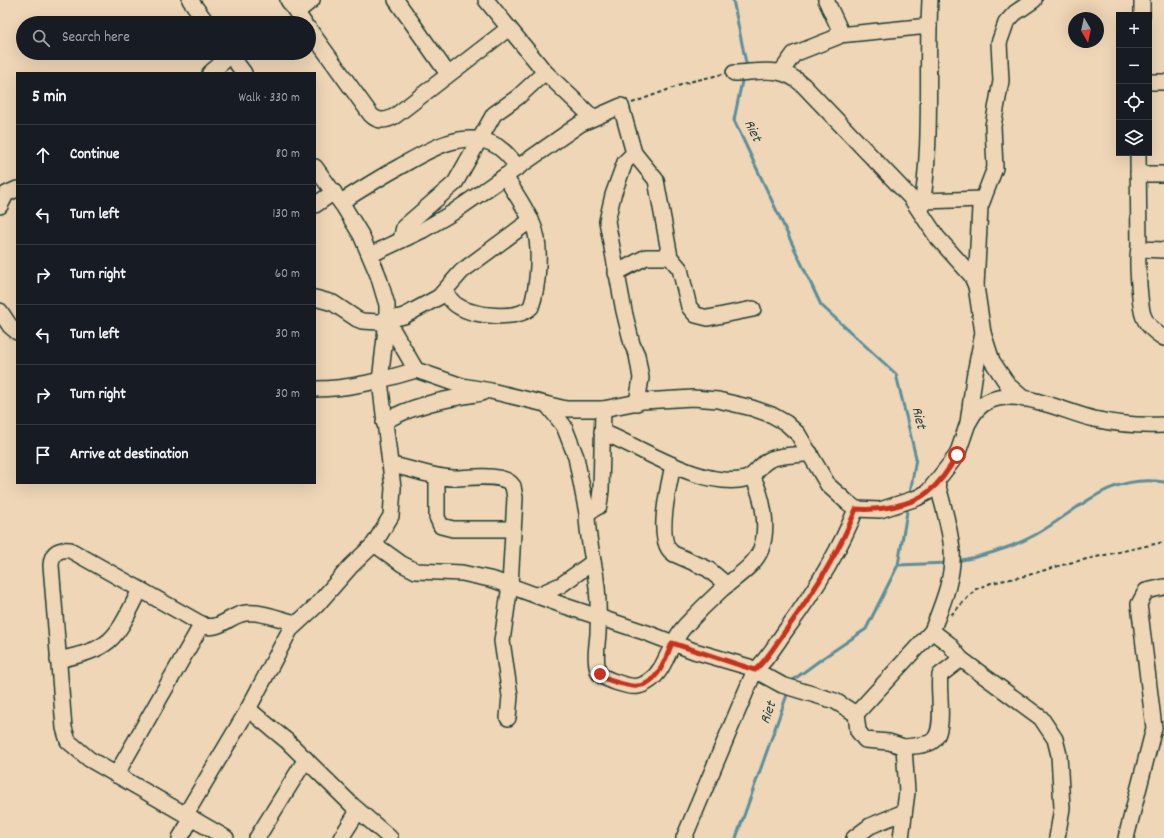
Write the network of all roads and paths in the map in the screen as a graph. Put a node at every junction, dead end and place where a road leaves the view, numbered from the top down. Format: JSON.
{"nodes":[{"id":1,"x":190,"y":0,"type":"edge"},
{"id":2,"x":288,"y":0,"type":"edge"},
{"id":3,"x":312,"y":0,"type":"edge"},
{"id":4,"x":396,"y":0,"type":"edge"},
{"id":5,"x":486,"y":0,"type":"edge"},
{"id":6,"x":826,"y":0,"type":"edge"},
{"id":7,"x":930,"y":0,"type":"edge"},
{"id":8,"x":1034,"y":0,"type":"edge"},
{"id":9,"x":1142,"y":0,"type":"edge"},
{"id":10,"x":1142,"y":12,"type":"edge"},
{"id":11,"x":202,"y":16,"type":"edge"},
{"id":12,"x":299,"y":16,"type":"edge"},
{"id":13,"x":301,"y":16,"type":"edge"},
{"id":14,"x":929,"y":26,"type":"junction"},
{"id":15,"x":509,"y":28,"type":"junction"},
{"id":16,"x":839,"y":35,"type":"junction"},
{"id":17,"x":316,"y":39,"type":"edge"},
{"id":18,"x":224,"y":60,"type":"edge"},
{"id":19,"x":234,"y":60,"type":"edge"},
{"id":20,"x":211,"y":72,"type":"edge"},
{"id":21,"x":243,"y":72,"type":"edge"},
{"id":22,"x":545,"y":72,"type":"junction"},
{"id":23,"x":781,"y":72,"type":"junction"},
{"id":24,"x":734,"y":73,"type":"joint"},
{"id":25,"x":448,"y":74,"type":"junction"},
{"id":26,"x":1152,"y":82,"type":"edge"},
{"id":27,"x":1164,"y":82,"type":"edge"},
{"id":28,"x":621,"y":106,"type":"junction"},
{"id":29,"x":592,"y":117,"type":"junction"},
{"id":30,"x":479,"y":140,"type":"junction"},
{"id":31,"x":634,"y":153,"type":"junction"},
{"id":32,"x":1138,"y":156,"type":"edge"},
{"id":33,"x":518,"y":167,"type":"junction"},
{"id":34,"x":316,"y":168,"type":"edge"},
{"id":35,"x":1138,"y":174,"type":"junction"},
{"id":36,"x":1164,"y":174,"type":"edge"},
{"id":37,"x":505,"y":176,"type":"junction"},
{"id":38,"x":455,"y":182,"type":"junction"},
{"id":39,"x":16,"y":189,"type":"edge"},
{"id":40,"x":483,"y":192,"type":"junction"},
{"id":41,"x":337,"y":197,"type":"junction"},
{"id":42,"x":983,"y":199,"type":"junction"},
{"id":43,"x":316,"y":205,"type":"edge"},
{"id":44,"x":0,"y":206,"type":"edge"},
{"id":45,"x":922,"y":206,"type":"junction"},
{"id":46,"x":531,"y":220,"type":"junction"},
{"id":47,"x":401,"y":240,"type":"junction"},
{"id":48,"x":1139,"y":249,"type":"junction"},
{"id":49,"x":1164,"y":250,"type":"edge"},
{"id":50,"x":370,"y":255,"type":"junction"},
{"id":51,"x":670,"y":257,"type":"junction"},
{"id":52,"x":616,"y":273,"type":"junction"},
{"id":53,"x":976,"y":286,"type":"junction"},
{"id":54,"x":445,"y":292,"type":"junction"},
{"id":55,"x":316,"y":298,"type":"edge"},
{"id":56,"x":753,"y":309,"type":"dead end"},
{"id":57,"x":0,"y":311,"type":"edge"},
{"id":58,"x":388,"y":320,"type":"junction"},
{"id":59,"x":16,"y":331,"type":"edge"},
{"id":60,"x":984,"y":333,"type":"junction"},
{"id":61,"x":1164,"y":338,"type":"edge"},
{"id":62,"x":416,"y":370,"type":"junction"},
{"id":63,"x":380,"y":381,"type":"junction"},
{"id":64,"x":316,"y":389,"type":"edge"},
{"id":65,"x":491,"y":391,"type":"junction"},
{"id":66,"x":1024,"y":399,"type":"junction"},
{"id":67,"x":637,"y":402,"type":"junction"},
{"id":68,"x":548,"y":406,"type":"junction"},
{"id":69,"x":603,"y":409,"type":"junction"},
{"id":70,"x":384,"y":422,"type":"junction"},
{"id":71,"x":968,"y":423,"type":"junction"},
{"id":72,"x":1164,"y":425,"type":"edge"},
{"id":73,"x":602,"y":432,"type":"junction"},
{"id":74,"x":810,"y":453,"type":"junction"},
{"id":75,"x":390,"y":465,"type":"junction"},
{"id":76,"x":673,"y":465,"type":"junction"},
{"id":77,"x":437,"y":476,"type":"junction"},
{"id":78,"x":752,"y":476,"type":"junction"},
{"id":79,"x":937,"y":483,"type":"junction"},
{"id":80,"x":856,"y":509,"type":"junction"},
{"id":81,"x":587,"y":513,"type":"junction"},
{"id":82,"x":513,"y":529,"type":"junction"},
{"id":83,"x":1164,"y":542,"type":"edge"},
{"id":84,"x":374,"y":544,"type":"junction"},
{"id":85,"x":593,"y":562,"type":"junction"},
{"id":86,"x":510,"y":585,"type":"junction"},
{"id":87,"x":727,"y":585,"type":"junction"},
{"id":88,"x":1164,"y":587,"type":"edge"},
{"id":89,"x":140,"y":590,"type":"junction"},
{"id":90,"x":538,"y":596,"type":"junction"},
{"id":91,"x":598,"y":617,"type":"junction"},
{"id":92,"x":948,"y":618,"type":"dead end"},
{"id":93,"x":297,"y":623,"type":"junction"},
{"id":94,"x":202,"y":624,"type":"junction"},
{"id":95,"x":932,"y":631,"type":"junction"},
{"id":96,"x":672,"y":643,"type":"junction"},
{"id":97,"x":961,"y":659,"type":"junction"},
{"id":98,"x":58,"y":660,"type":"junction"},
{"id":99,"x":755,"y":670,"type":"junction"},
{"id":100,"x":248,"y":709,"type":"junction"},
{"id":101,"x":856,"y":714,"type":"junction"},
{"id":102,"x":508,"y":718,"type":"dead end"},
{"id":103,"x":1159,"y":729,"type":"edge"},
{"id":104,"x":904,"y":748,"type":"junction"},
{"id":105,"x":306,"y":759,"type":"junction"},
{"id":106,"x":116,"y":775,"type":"junction"},
{"id":107,"x":358,"y":811,"type":"junction"},
{"id":108,"x":904,"y":812,"type":"junction"},
{"id":109,"x":189,"y":816,"type":"junction"},
{"id":110,"x":180,"y":838,"type":"edge"},
{"id":111,"x":226,"y":838,"type":"edge"},
{"id":112,"x":257,"y":838,"type":"edge"},
{"id":113,"x":341,"y":838,"type":"edge"},
{"id":114,"x":390,"y":838,"type":"edge"},
{"id":115,"x":684,"y":838,"type":"edge"},
{"id":116,"x":854,"y":838,"type":"edge"},
{"id":117,"x":901,"y":838,"type":"edge"},
{"id":118,"x":1057,"y":838,"type":"edge"},
{"id":119,"x":1126,"y":838,"type":"edge"}],
"edges":[{"from":1,"to":11,"type":"street"},
{"from":2,"to":12,"type":"street"},
{"from":3,"to":13,"type":"street"},
{"from":4,"to":25,"type":"street"},
{"from":5,"to":15,"type":"street"},
{"from":6,"to":16,"type":"street"},
{"from":7,"to":14,"type":"street"},
{"from":8,"to":42,"type":"street"},
{"from":9,"to":10,"type":"street"},
{"from":14,"to":16,"type":"street"},
{"from":14,"to":45,"type":"street"},
{"from":15,"to":22,"type":"street"},
{"from":15,"to":25,"type":"street"},
{"from":16,"to":23,"type":"street"},
{"from":17,"to":25,"type":"street"},
{"from":18,"to":20,"type":"street"},
{"from":19,"to":21,"type":"street"},
{"from":22,"to":29,"type":"street"},
{"from":22,"to":30,"type":"street"},
{"from":23,"to":24,"type":"street"},
{"from":23,"to":45,"type":"street"},
{"from":24,"to":28,"type":"path"},
{"from":26,"to":27,"type":"street"},
{"from":28,"to":29,"type":"street"},
{"from":28,"to":31,"type":"street"},
{"from":29,"to":33,"type":"street"},
{"from":30,"to":33,"type":"street"},
{"from":30,"to":38,"type":"street"},
{"from":30,"to":41,"type":"street"},
{"from":31,"to":51,"type":"street"},
{"from":31,"to":52,"type":"street"},
{"from":32,"to":35,"type":"street"},
{"from":33,"to":37,"type":"street"},
{"from":34,"to":41,"type":"street"},
{"from":35,"to":36,"type":"street"},
{"from":35,"to":48,"type":"street"},
{"from":37,"to":40,"type":"street"},
{"from":37,"to":46,"type":"street"},
{"from":38,"to":40,"type":"street"},
{"from":38,"to":47,"type":"street"},
{"from":39,"to":44,"type":"street"},
{"from":40,"to":47,"type":"street"},
{"from":41,"to":43,"type":"street"},
{"from":41,"to":50,"type":"street"},
{"from":42,"to":45,"type":"street"},
{"from":42,"to":53,"type":"street"},
{"from":45,"to":53,"type":"street"},
{"from":46,"to":54,"type":"street"},
{"from":46,"to":54,"type":"street"},
{"from":47,"to":50,"type":"street"},
{"from":48,"to":49,"type":"street"},
{"from":48,"to":61,"type":"street"},
{"from":50,"to":58,"type":"street"},
{"from":51,"to":52,"type":"street"},
{"from":51,"to":56,"type":"street"},
{"from":52,"to":67,"type":"street"},
{"from":53,"to":60,"type":"street"},
{"from":54,"to":58,"type":"street"},
{"from":55,"to":58,"type":"street"},
{"from":57,"to":59,"type":"street"},
{"from":58,"to":62,"type":"street"},
{"from":58,"to":63,"type":"street"},
{"from":60,"to":66,"type":"street"},
{"from":60,"to":71,"type":"street"},
{"from":62,"to":63,"type":"street"},
{"from":62,"to":65,"type":"street"},
{"from":63,"to":64,"type":"street"},
{"from":63,"to":70,"type":"street"},
{"from":65,"to":68,"type":"street"},
{"from":65,"to":70,"type":"street"},
{"from":66,"to":71,"type":"street"},
{"from":66,"to":72,"type":"street"},
{"from":67,"to":69,"type":"street"},
{"from":67,"to":74,"type":"street"},
{"from":68,"to":69,"type":"street"},
{"from":68,"to":81,"type":"street"},
{"from":69,"to":73,"type":"street"},
{"from":70,"to":75,"type":"street"},
{"from":71,"to":79,"type":"street"},
{"from":73,"to":76,"type":"street"},
{"from":73,"to":81,"type":"street"},
{"from":74,"to":78,"type":"street"},
{"from":74,"to":80,"type":"street"},
{"from":75,"to":77,"type":"street"},
{"from":75,"to":84,"type":"street"},
{"from":76,"to":78,"type":"street"},
{"from":76,"to":87,"type":"street"},
{"from":77,"to":82,"type":"street"},
{"from":77,"to":82,"type":"street"},
{"from":78,"to":87,"type":"street"},
{"from":79,"to":80,"type":"street"},
{"from":79,"to":95,"type":"street"},
{"from":80,"to":99,"type":"street"},
{"from":81,"to":85,"type":"street"},
{"from":82,"to":86,"type":"street"},
{"from":83,"to":92,"type":"path"},
{"from":84,"to":86,"type":"street"},
{"from":84,"to":93,"type":"street"},
{"from":85,"to":90,"type":"street"},
{"from":85,"to":91,"type":"street"},
{"from":86,"to":90,"type":"street"},
{"from":86,"to":102,"type":"street"},
{"from":87,"to":96,"type":"street"},
{"from":88,"to":103,"type":"street"},
{"from":89,"to":94,"type":"street"},
{"from":89,"to":98,"type":"street"},
{"from":89,"to":98,"type":"street"},
{"from":90,"to":91,"type":"street"},
{"from":91,"to":96,"type":"street"},
{"from":91,"to":96,"type":"street"},
{"from":93,"to":94,"type":"street"},
{"from":93,"to":100,"type":"street"},
{"from":94,"to":106,"type":"street"},
{"from":95,"to":97,"type":"street"},
{"from":95,"to":101,"type":"street"},
{"from":96,"to":99,"type":"street"},
{"from":97,"to":104,"type":"street"},
{"from":97,"to":118,"type":"street"},
{"from":98,"to":106,"type":"street"},
{"from":99,"to":101,"type":"street"},
{"from":99,"to":115,"type":"street"},
{"from":100,"to":105,"type":"street"},
{"from":100,"to":109,"type":"street"},
{"from":101,"to":104,"type":"street"},
{"from":103,"to":119,"type":"street"},
{"from":104,"to":108,"type":"street"},
{"from":105,"to":107,"type":"street"},
{"from":105,"to":112,"type":"street"},
{"from":106,"to":109,"type":"street"},
{"from":107,"to":113,"type":"street"},
{"from":107,"to":114,"type":"street"},
{"from":108,"to":116,"type":"street"},
{"from":108,"to":117,"type":"street"},
{"from":109,"to":110,"type":"street"},
{"from":109,"to":111,"type":"street"}]}
